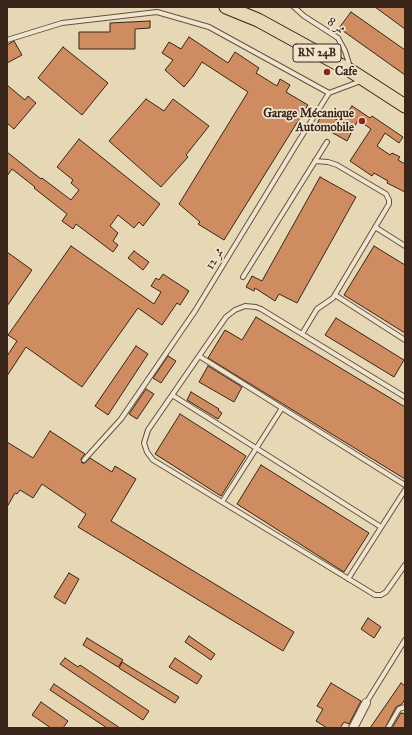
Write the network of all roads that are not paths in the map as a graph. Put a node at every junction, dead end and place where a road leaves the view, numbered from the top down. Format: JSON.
{"nodes":[{"id":1,"x":226,"y":7,"type":"edge"},
{"id":2,"x":294,"y":7,"type":"edge"},
{"id":3,"x":7,"y":40,"type":"edge"},
{"id":4,"x":351,"y":71,"type":"junction"},
{"id":5,"x":366,"y":80,"type":"junction"},
{"id":6,"x":329,"y":93,"type":"junction"},
{"id":7,"x":405,"y":106,"type":"edge"},
{"id":8,"x":327,"y":142,"type":"dead end"},
{"id":9,"x":315,"y":162,"type":"junction"},
{"id":10,"x":375,"y":227,"type":"junction"},
{"id":11,"x":405,"y":246,"type":"edge"},
{"id":12,"x":244,"y":277,"type":"dead end"},
{"id":13,"x":335,"y":295,"type":"junction"},
{"id":14,"x":302,"y":334,"type":"junction"},
{"id":15,"x":405,"y":340,"type":"edge"},
{"id":16,"x":199,"y":356,"type":"junction"},
{"id":17,"x":172,"y":395,"type":"junction"},
{"id":18,"x":405,"y":397,"type":"edge"},
{"id":19,"x":282,"y":408,"type":"junction"},
{"id":20,"x":256,"y":449,"type":"junction"},
{"id":21,"x":84,"y":460,"type":"dead end"},
{"id":22,"x":405,"y":485,"type":"edge"},
{"id":23,"x":405,"y":490,"type":"edge"},
{"id":24,"x":222,"y":502,"type":"junction"},
{"id":25,"x":381,"y":527,"type":"junction"},
{"id":26,"x":405,"y":565,"type":"edge"},
{"id":27,"x":403,"y":572,"type":"edge"},
{"id":28,"x":348,"y":579,"type":"junction"},
{"id":29,"x":405,"y":640,"type":"edge"},
{"id":30,"x":366,"y":703,"type":"joint"},
{"id":31,"x":405,"y":707,"type":"edge"},
{"id":32,"x":353,"y":728,"type":"edge"},
{"id":33,"x":388,"y":728,"type":"edge"}],
"edges":[{"from":1,"to":4,"type":"main road","number":"RN 24B"},
{"from":2,"to":4,"type":"lane","name":"ممر 8"},
{"from":3,"to":6,"type":"lane"},
{"from":4,"to":5,"type":"main road","number":"RN 24B"},
{"from":5,"to":6,"type":"lane"},
{"from":5,"to":7,"type":"main road","number":"RN 24B"},
{"from":6,"to":21,"type":"lane","name":"ممر 12"},
{"from":8,"to":9,"type":"lane"},
{"from":9,"to":10,"type":"lane"},
{"from":9,"to":12,"type":"lane"},
{"from":10,"to":11,"type":"lane"},
{"from":10,"to":13,"type":"lane"},
{"from":13,"to":14,"type":"lane"},
{"from":13,"to":15,"type":"lane"},
{"from":14,"to":16,"type":"lane"},
{"from":14,"to":18,"type":"lane"},
{"from":16,"to":17,"type":"lane"},
{"from":16,"to":19,"type":"lane"},
{"from":17,"to":20,"type":"lane"},
{"from":17,"to":24,"type":"lane"},
{"from":19,"to":20,"type":"lane"},
{"from":19,"to":22,"type":"lane"},
{"from":20,"to":24,"type":"lane"},
{"from":20,"to":25,"type":"lane"},
{"from":23,"to":25,"type":"lane"},
{"from":24,"to":28,"type":"lane"},
{"from":25,"to":28,"type":"lane"},
{"from":26,"to":27,"type":"lane"},
{"from":27,"to":28,"type":"lane"},
{"from":29,"to":30,"type":"lane"},
{"from":30,"to":32,"type":"street"},
{"from":31,"to":33,"type":"lane"}]}
